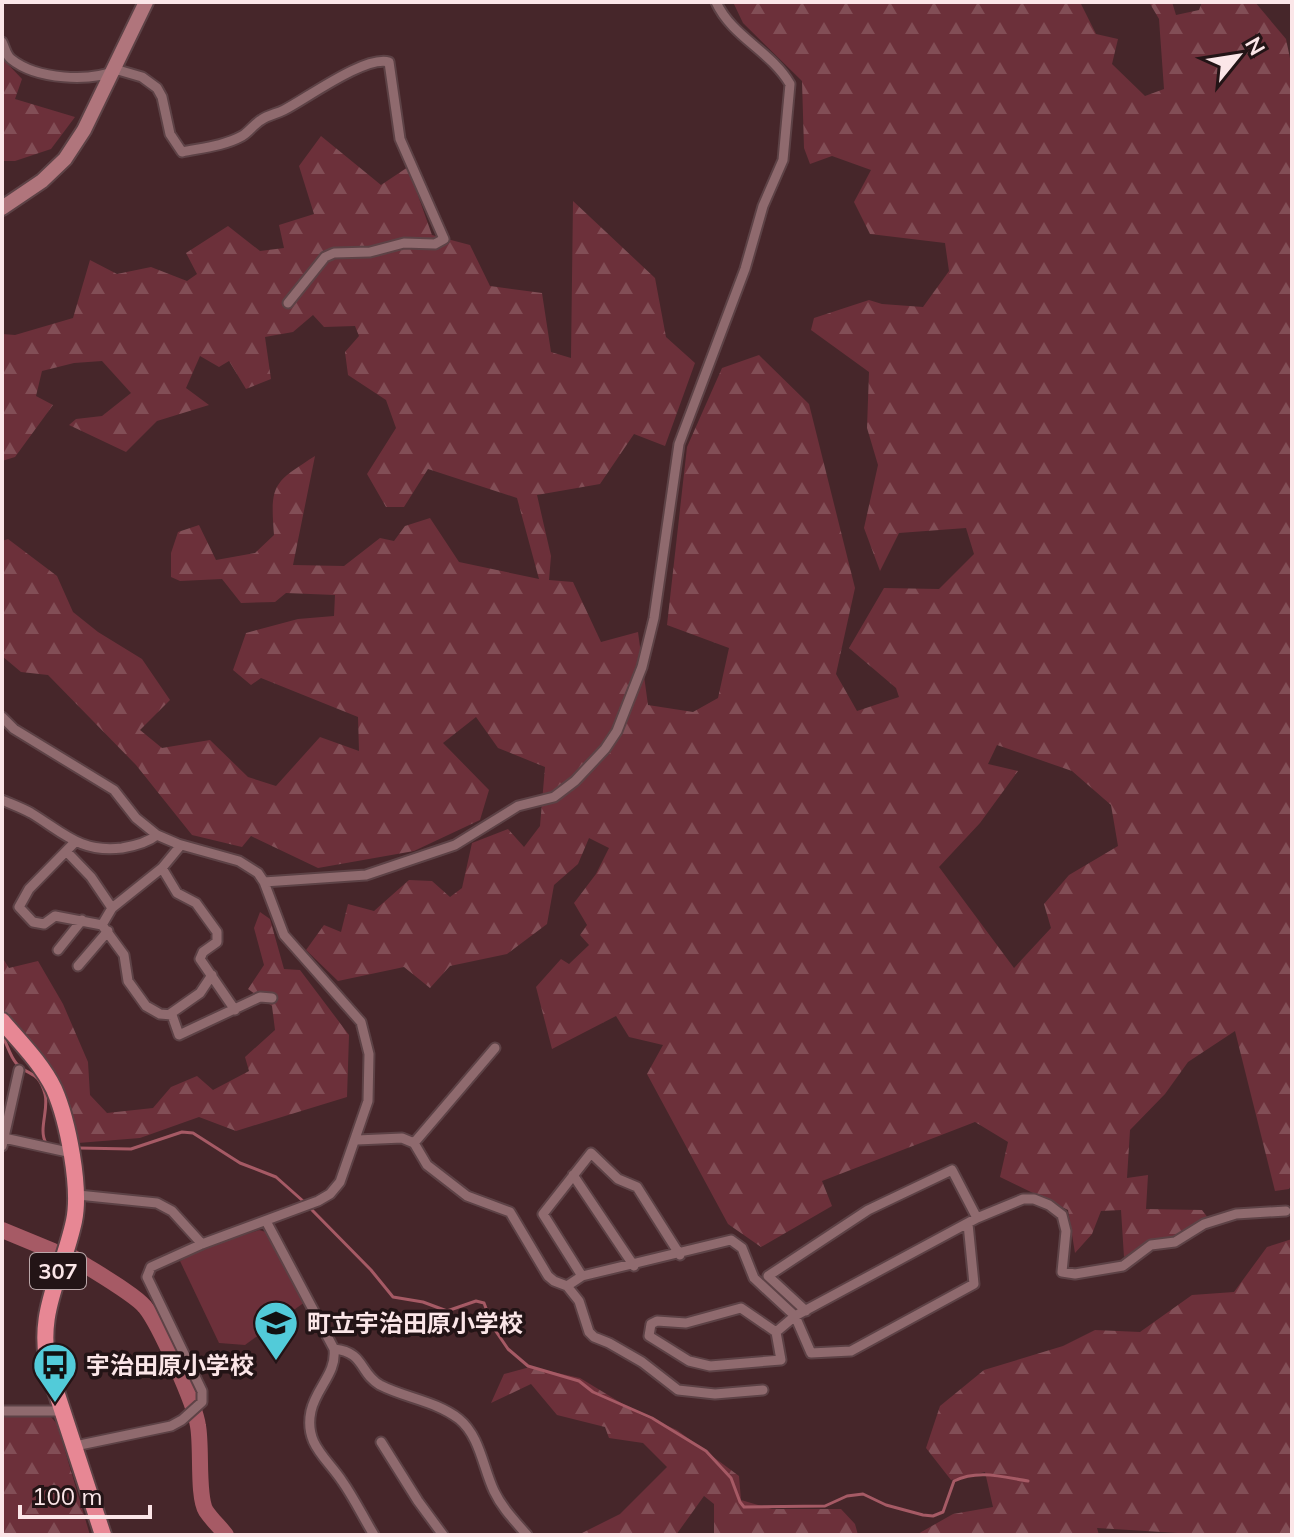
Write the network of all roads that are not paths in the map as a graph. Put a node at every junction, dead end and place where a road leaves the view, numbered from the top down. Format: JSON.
{"nodes":[{"id":1,"x":146,"y":2,"type":"edge"},
{"id":2,"x":716,"y":2,"type":"edge"},
{"id":3,"x":2,"y":42,"type":"edge"},
{"id":4,"x":111,"y":73,"type":"junction"},
{"id":5,"x":2,"y":208,"type":"edge"},
{"id":6,"x":288,"y":303,"type":"dead end"},
{"id":7,"x":2,"y":717,"type":"edge"},
{"id":8,"x":2,"y":800,"type":"edge"},
{"id":9,"x":157,"y":835,"type":"junction"},
{"id":10,"x":75,"y":842,"type":"junction"},
{"id":11,"x":181,"y":845,"type":"junction"},
{"id":12,"x":67,"y":852,"type":"junction"},
{"id":13,"x":162,"y":868,"type":"junction"},
{"id":14,"x":264,"y":882,"type":"junction"},
{"id":15,"x":112,"y":908,"type":"junction"},
{"id":16,"x":82,"y":920,"type":"junction"},
{"id":17,"x":105,"y":928,"type":"junction"},
{"id":18,"x":58,"y":950,"type":"dead end"},
{"id":19,"x":78,"y":966,"type":"dead end"},
{"id":20,"x":212,"y":975,"type":"junction"},
{"id":21,"x":272,"y":998,"type":"dead end"},
{"id":22,"x":235,"y":1010,"type":"junction"},
{"id":23,"x":170,"y":1014,"type":"junction"},
{"id":24,"x":2,"y":1021,"type":"edge"},
{"id":25,"x":495,"y":1048,"type":"dead end"},
{"id":26,"x":19,"y":1070,"type":"dead end"},
{"id":27,"x":357,"y":1140,"type":"junction"},
{"id":28,"x":3,"y":1142,"type":"edge"},
{"id":29,"x":414,"y":1143,"type":"junction"},
{"id":30,"x":72,"y":1153,"type":"junction"},
{"id":31,"x":573,"y":1175,"type":"junction"},
{"id":32,"x":78,"y":1195,"type":"junction"},
{"id":33,"x":1286,"y":1211,"type":"dead end"},
{"id":34,"x":977,"y":1218,"type":"junction"},
{"id":35,"x":266,"y":1221,"type":"junction"},
{"id":36,"x":968,"y":1224,"type":"junction"},
{"id":37,"x":202,"y":1244,"type":"junction"},
{"id":38,"x":680,"y":1255,"type":"junction"},
{"id":39,"x":634,"y":1266,"type":"junction"},
{"id":40,"x":582,"y":1276,"type":"junction"},
{"id":41,"x":567,"y":1286,"type":"junction"},
{"id":42,"x":806,"y":1311,"type":"junction"},
{"id":43,"x":795,"y":1316,"type":"junction"},
{"id":44,"x":776,"y":1332,"type":"junction"},
{"id":45,"x":334,"y":1349,"type":"junction"},
{"id":46,"x":763,"y":1390,"type":"dead end"},
{"id":47,"x":2,"y":1411,"type":"edge"},
{"id":48,"x":62,"y":1411,"type":"junction"},
{"id":49,"x":381,"y":1442,"type":"dead end"},
{"id":50,"x":75,"y":1446,"type":"junction"},
{"id":51,"x":103,"y":1535,"type":"edge"},
{"id":52,"x":374,"y":1535,"type":"edge"},
{"id":53,"x":443,"y":1535,"type":"edge"},
{"id":54,"x":527,"y":1535,"type":"edge"}],
"edges":[{"from":1,"to":4,"type":"main road"},
{"from":2,"to":14,"type":"street"},
{"from":3,"to":4,"type":"street"},
{"from":4,"to":5,"type":"main road"},
{"from":4,"to":6,"type":"street"},
{"from":7,"to":9,"type":"street"},
{"from":8,"to":10,"type":"street"},
{"from":9,"to":10,"type":"street"},
{"from":9,"to":11,"type":"street"},
{"from":10,"to":12,"type":"street"},
{"from":11,"to":13,"type":"street"},
{"from":11,"to":14,"type":"street"},
{"from":12,"to":15,"type":"street"},
{"from":12,"to":16,"type":"street"},
{"from":13,"to":15,"type":"street"},
{"from":13,"to":20,"type":"street"},
{"from":14,"to":27,"type":"street"},
{"from":15,"to":17,"type":"street"},
{"from":16,"to":17,"type":"street"},
{"from":16,"to":18,"type":"street"},
{"from":17,"to":19,"type":"street"},
{"from":17,"to":23,"type":"street"},
{"from":20,"to":22,"type":"street"},
{"from":20,"to":23,"type":"street"},
{"from":21,"to":22,"type":"street"},
{"from":22,"to":23,"type":"street"},
{"from":24,"to":30,"type":"highway","number":"307"},
{"from":25,"to":29,"type":"street"},
{"from":26,"to":28,"type":"street"},
{"from":27,"to":29,"type":"street"},
{"from":27,"to":35,"type":"street"},
{"from":28,"to":30,"type":"street"},
{"from":29,"to":41,"type":"street"},
{"from":30,"to":32,"type":"highway","number":"307"},
{"from":31,"to":38,"type":"street"},
{"from":31,"to":39,"type":"street"},
{"from":31,"to":40,"type":"street"},
{"from":32,"to":37,"type":"street"},
{"from":32,"to":48,"type":"highway","number":"307"},
{"from":33,"to":34,"type":"street"},
{"from":34,"to":36,"type":"street"},
{"from":34,"to":42,"type":"street"},
{"from":35,"to":37,"type":"street"},
{"from":35,"to":45,"type":"street"},
{"from":36,"to":42,"type":"street"},
{"from":36,"to":43,"type":"street"},
{"from":37,"to":50,"type":"street"},
{"from":38,"to":39,"type":"street"},
{"from":38,"to":43,"type":"street"},
{"from":39,"to":40,"type":"street"},
{"from":40,"to":41,"type":"street"},
{"from":41,"to":46,"type":"street"},
{"from":42,"to":43,"type":"street"},
{"from":43,"to":44,"type":"street"},
{"from":44,"to":44,"type":"street"},
{"from":45,"to":52,"type":"street"},
{"from":45,"to":54,"type":"street"},
{"from":47,"to":48,"type":"street"},
{"from":48,"to":50,"type":"highway","number":"307"},
{"from":49,"to":53,"type":"street"},
{"from":50,"to":51,"type":"highway","number":"307"}]}
